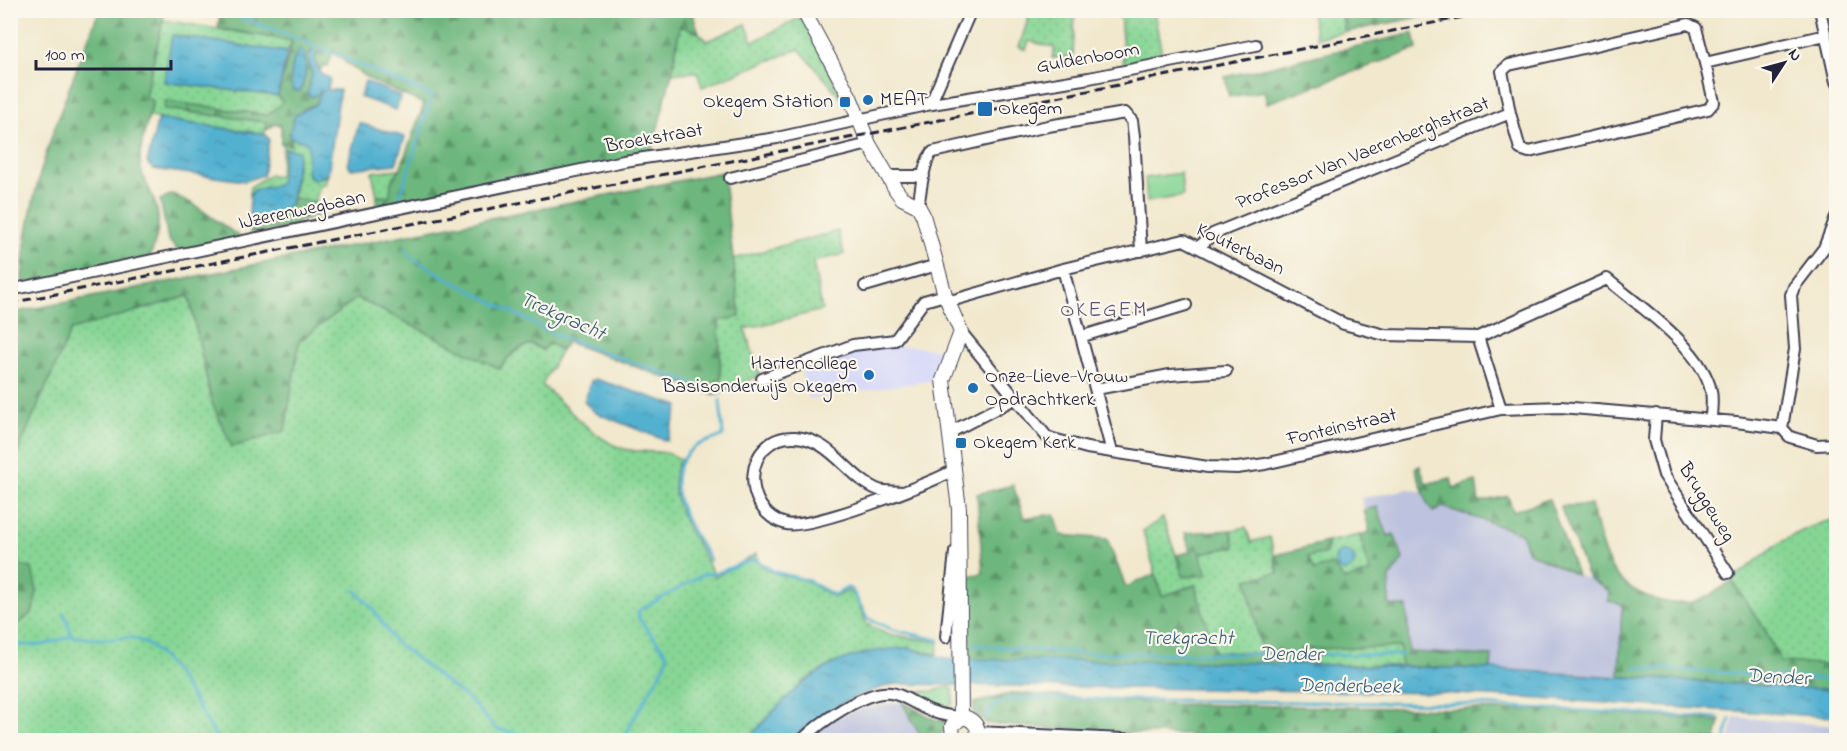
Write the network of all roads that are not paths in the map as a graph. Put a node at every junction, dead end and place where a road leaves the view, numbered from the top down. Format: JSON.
{"nodes":[{"id":1,"x":803,"y":10,"type":"edge"},
{"id":2,"x":971,"y":10,"type":"edge"},
{"id":3,"x":1820,"y":10,"type":"edge"},
{"id":4,"x":1826,"y":35,"type":"junction"},
{"id":5,"x":1256,"y":45,"type":"dead end"},
{"id":6,"x":1705,"y":63,"type":"junction"},
{"id":7,"x":1836,"y":82,"type":"edge"},
{"id":8,"x":926,"y":105,"type":"junction"},
{"id":9,"x":1510,"y":113,"type":"junction"},
{"id":10,"x":859,"y":120,"type":"junction"},
{"id":11,"x":869,"y":144,"type":"junction"},
{"id":12,"x":597,"y":167,"type":"joint"},
{"id":13,"x":887,"y":176,"type":"junction"},
{"id":14,"x":924,"y":176,"type":"junction"},
{"id":15,"x":730,"y":178,"type":"dead end"},
{"id":16,"x":918,"y":206,"type":"junction"},
{"id":17,"x":1836,"y":217,"type":"edge"},
{"id":18,"x":1200,"y":246,"type":"junction"},
{"id":19,"x":1141,"y":251,"type":"junction"},
{"id":20,"x":937,"y":265,"type":"junction"},
{"id":21,"x":1063,"y":268,"type":"junction"},
{"id":22,"x":865,"y":286,"type":"dead end"},
{"id":23,"x":15,"y":289,"type":"dead end"},
{"id":24,"x":946,"y":298,"type":"junction"},
{"id":25,"x":1186,"y":305,"type":"dead end"},
{"id":26,"x":961,"y":332,"type":"junction"},
{"id":27,"x":1083,"y":336,"type":"junction"},
{"id":28,"x":1478,"y":337,"type":"junction"},
{"id":29,"x":1226,"y":371,"type":"dead end"},
{"id":30,"x":762,"y":379,"type":"dead end"},
{"id":31,"x":1096,"y":390,"type":"junction"},
{"id":32,"x":1016,"y":398,"type":"junction"},
{"id":33,"x":1501,"y":409,"type":"junction"},
{"id":34,"x":1656,"y":414,"type":"junction"},
{"id":35,"x":1711,"y":419,"type":"junction"},
{"id":36,"x":1782,"y":426,"type":"junction"},
{"id":37,"x":949,"y":433,"type":"junction"},
{"id":38,"x":1836,"y":444,"type":"edge"},
{"id":39,"x":1112,"y":452,"type":"junction"},
{"id":40,"x":955,"y":476,"type":"junction"},
{"id":41,"x":902,"y":492,"type":"junction"},
{"id":42,"x":959,"y":544,"type":"junction"},
{"id":43,"x":1728,"y":573,"type":"dead end"},
{"id":44,"x":946,"y":638,"type":"dead end"},
{"id":45,"x":961,"y":718,"type":"junction"},
{"id":46,"x":976,"y":736,"type":"edge"},
{"id":47,"x":953,"y":740,"type":"edge"},
{"id":48,"x":802,"y":741,"type":"edge"},
{"id":49,"x":1142,"y":741,"type":"edge"}],
"edges":[{"from":1,"to":10,"type":"main road"},
{"from":2,"to":8,"type":"street"},
{"from":3,"to":4,"type":"street"},
{"from":4,"to":6,"type":"street"},
{"from":4,"to":7,"type":"street"},
{"from":5,"to":8,"type":"street","name":"Guldenboom"},
{"from":6,"to":9,"type":"street","name":"Professor Van Vaerenberghstraat"},
{"from":6,"to":9,"type":"street","name":"Professor Van Vaerenberghstraat"},
{"from":8,"to":10,"type":"street","name":"Guldenboom"},
{"from":9,"to":18,"type":"street","name":"Professor Van Vaerenberghstraat"},
{"from":10,"to":11,"type":"main road"},
{"from":10,"to":12,"type":"street","name":"Broekstraat"},
{"from":11,"to":13,"type":"main road"},
{"from":11,"to":15,"type":"street"},
{"from":12,"to":23,"type":"street","name":"IJzerenwegbaan"},
{"from":13,"to":14,"type":"street"},
{"from":13,"to":16,"type":"main road"},
{"from":14,"to":16,"type":"street"},
{"from":14,"to":19,"type":"street"},
{"from":16,"to":20,"type":"main road"},
{"from":17,"to":36,"type":"street"},
{"from":18,"to":19,"type":"street","name":"Kouterbaan"},
{"from":18,"to":28,"type":"street","name":"Kouterbaan"},
{"from":19,"to":21,"type":"street","name":"Kouterbaan"},
{"from":20,"to":22,"type":"street"},
{"from":20,"to":24,"type":"main road"},
{"from":21,"to":24,"type":"street","name":"Kouterbaan"},
{"from":21,"to":27,"type":"street"},
{"from":24,"to":26,"type":"main road"},
{"from":24,"to":30,"type":"street","name":"Kouterbaan"},
{"from":25,"to":27,"type":"street"},
{"from":26,"to":32,"type":"street","name":"Fonteinstraat"},
{"from":26,"to":37,"type":"main road"},
{"from":27,"to":31,"type":"street"},
{"from":28,"to":33,"type":"street"},
{"from":28,"to":35,"type":"street","name":"Kouterbaan"},
{"from":29,"to":31,"type":"street"},
{"from":31,"to":39,"type":"street"},
{"from":32,"to":37,"type":"street"},
{"from":32,"to":39,"type":"street","name":"Fonteinstraat"},
{"from":33,"to":34,"type":"street","name":"Fonteinstraat"},
{"from":33,"to":39,"type":"street","name":"Fonteinstraat"},
{"from":34,"to":35,"type":"street","name":"Fonteinstraat"},
{"from":34,"to":43,"type":"street","name":"Bruggeweg"},
{"from":35,"to":36,"type":"street","name":"Fonteinstraat"},
{"from":36,"to":38,"type":"street","name":"Fonteinstraat"},
{"from":37,"to":40,"type":"main road"},
{"from":40,"to":41,"type":"street"},
{"from":40,"to":42,"type":"main road"},
{"from":41,"to":41,"type":"street"},
{"from":42,"to":44,"type":"street"},
{"from":42,"to":45,"type":"main road"},
{"from":45,"to":46,"type":"main road"},
{"from":45,"to":47,"type":"main road"},
{"from":45,"to":48,"type":"street"},
{"from":46,"to":49,"type":"street"}]}
